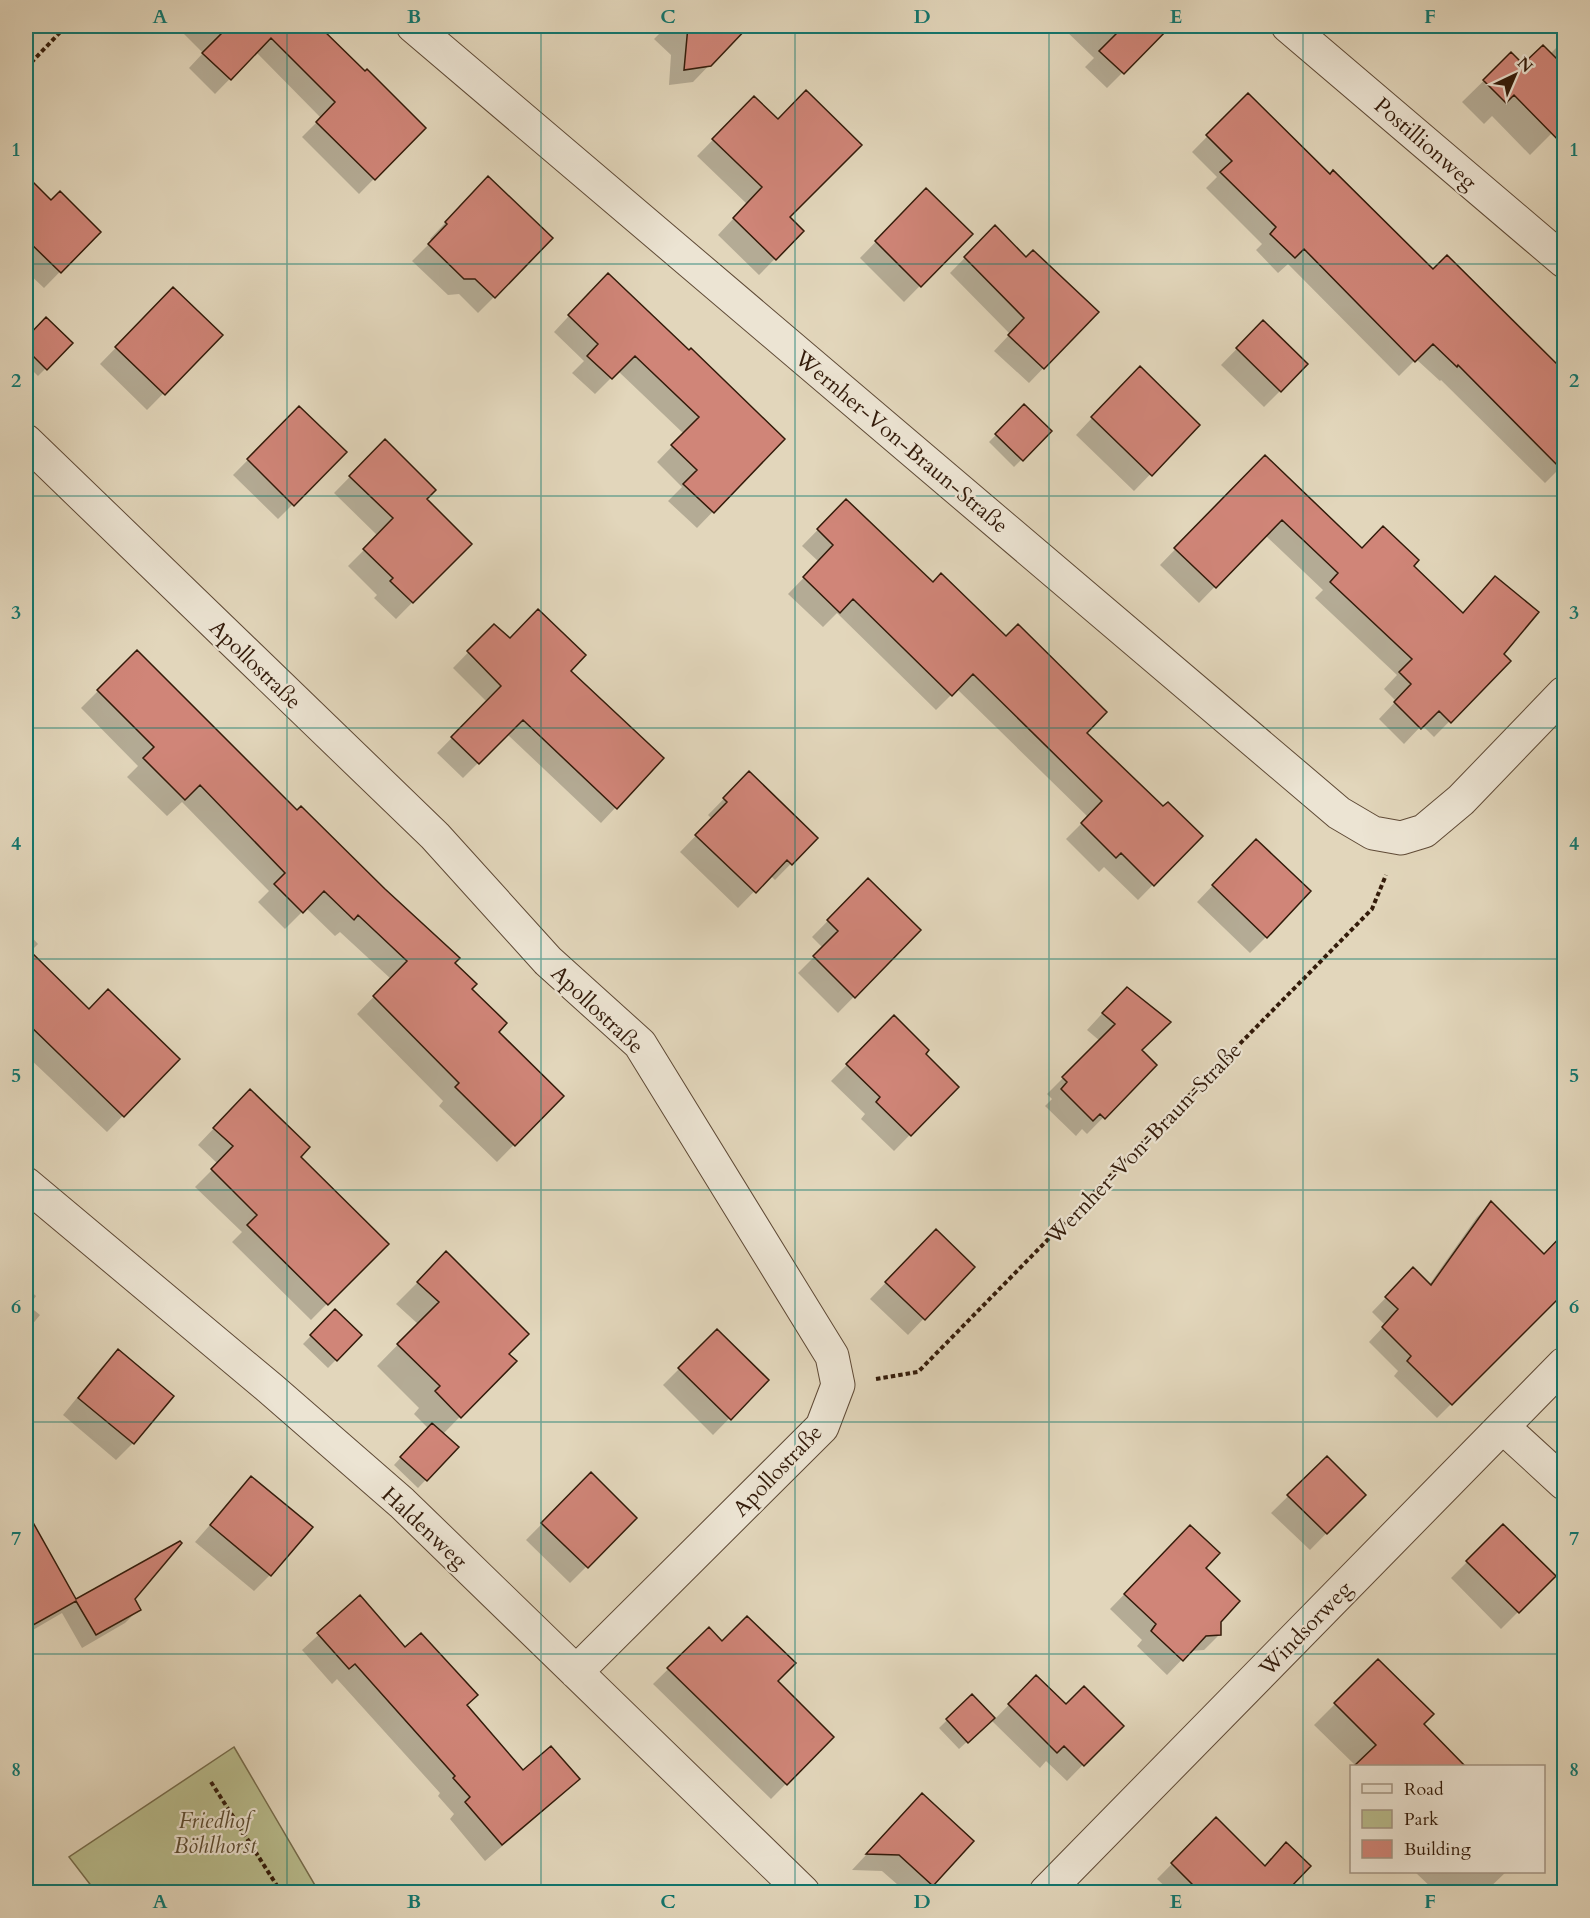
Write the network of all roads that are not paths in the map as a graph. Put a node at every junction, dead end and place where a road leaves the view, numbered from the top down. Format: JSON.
{"nodes":[{"id":1,"x":413,"y":26,"type":"edge"},
{"id":2,"x":1288,"y":26,"type":"edge"},
{"id":3,"x":1564,"y":261,"type":"edge"},
{"id":4,"x":26,"y":441,"type":"edge"},
{"id":5,"x":1564,"y":693,"type":"edge"},
{"id":6,"x":26,"y":1184,"type":"edge"},
{"id":7,"x":1564,"y":1364,"type":"edge"},
{"id":8,"x":1503,"y":1427,"type":"junction"},
{"id":9,"x":1564,"y":1483,"type":"edge"},
{"id":10,"x":576,"y":1672,"type":"junction"},
{"id":11,"x":803,"y":1893,"type":"edge"},
{"id":12,"x":1046,"y":1893,"type":"edge"}],
"edges":[{"from":1,"to":5,"type":"street","name":"Wernher-Von-Braun-Straße"},
{"from":2,"to":3,"type":"street","name":"Postillionweg"},
{"from":4,"to":10,"type":"street","name":"Apollostraße"},
{"from":6,"to":10,"type":"street","name":"Haldenweg"},
{"from":7,"to":8,"type":"street","name":"Windsorweg"},
{"from":8,"to":9,"type":"street"},
{"from":8,"to":12,"type":"street","name":"Windsorweg"},
{"from":10,"to":11,"type":"street","name":"Haldenweg"}]}
